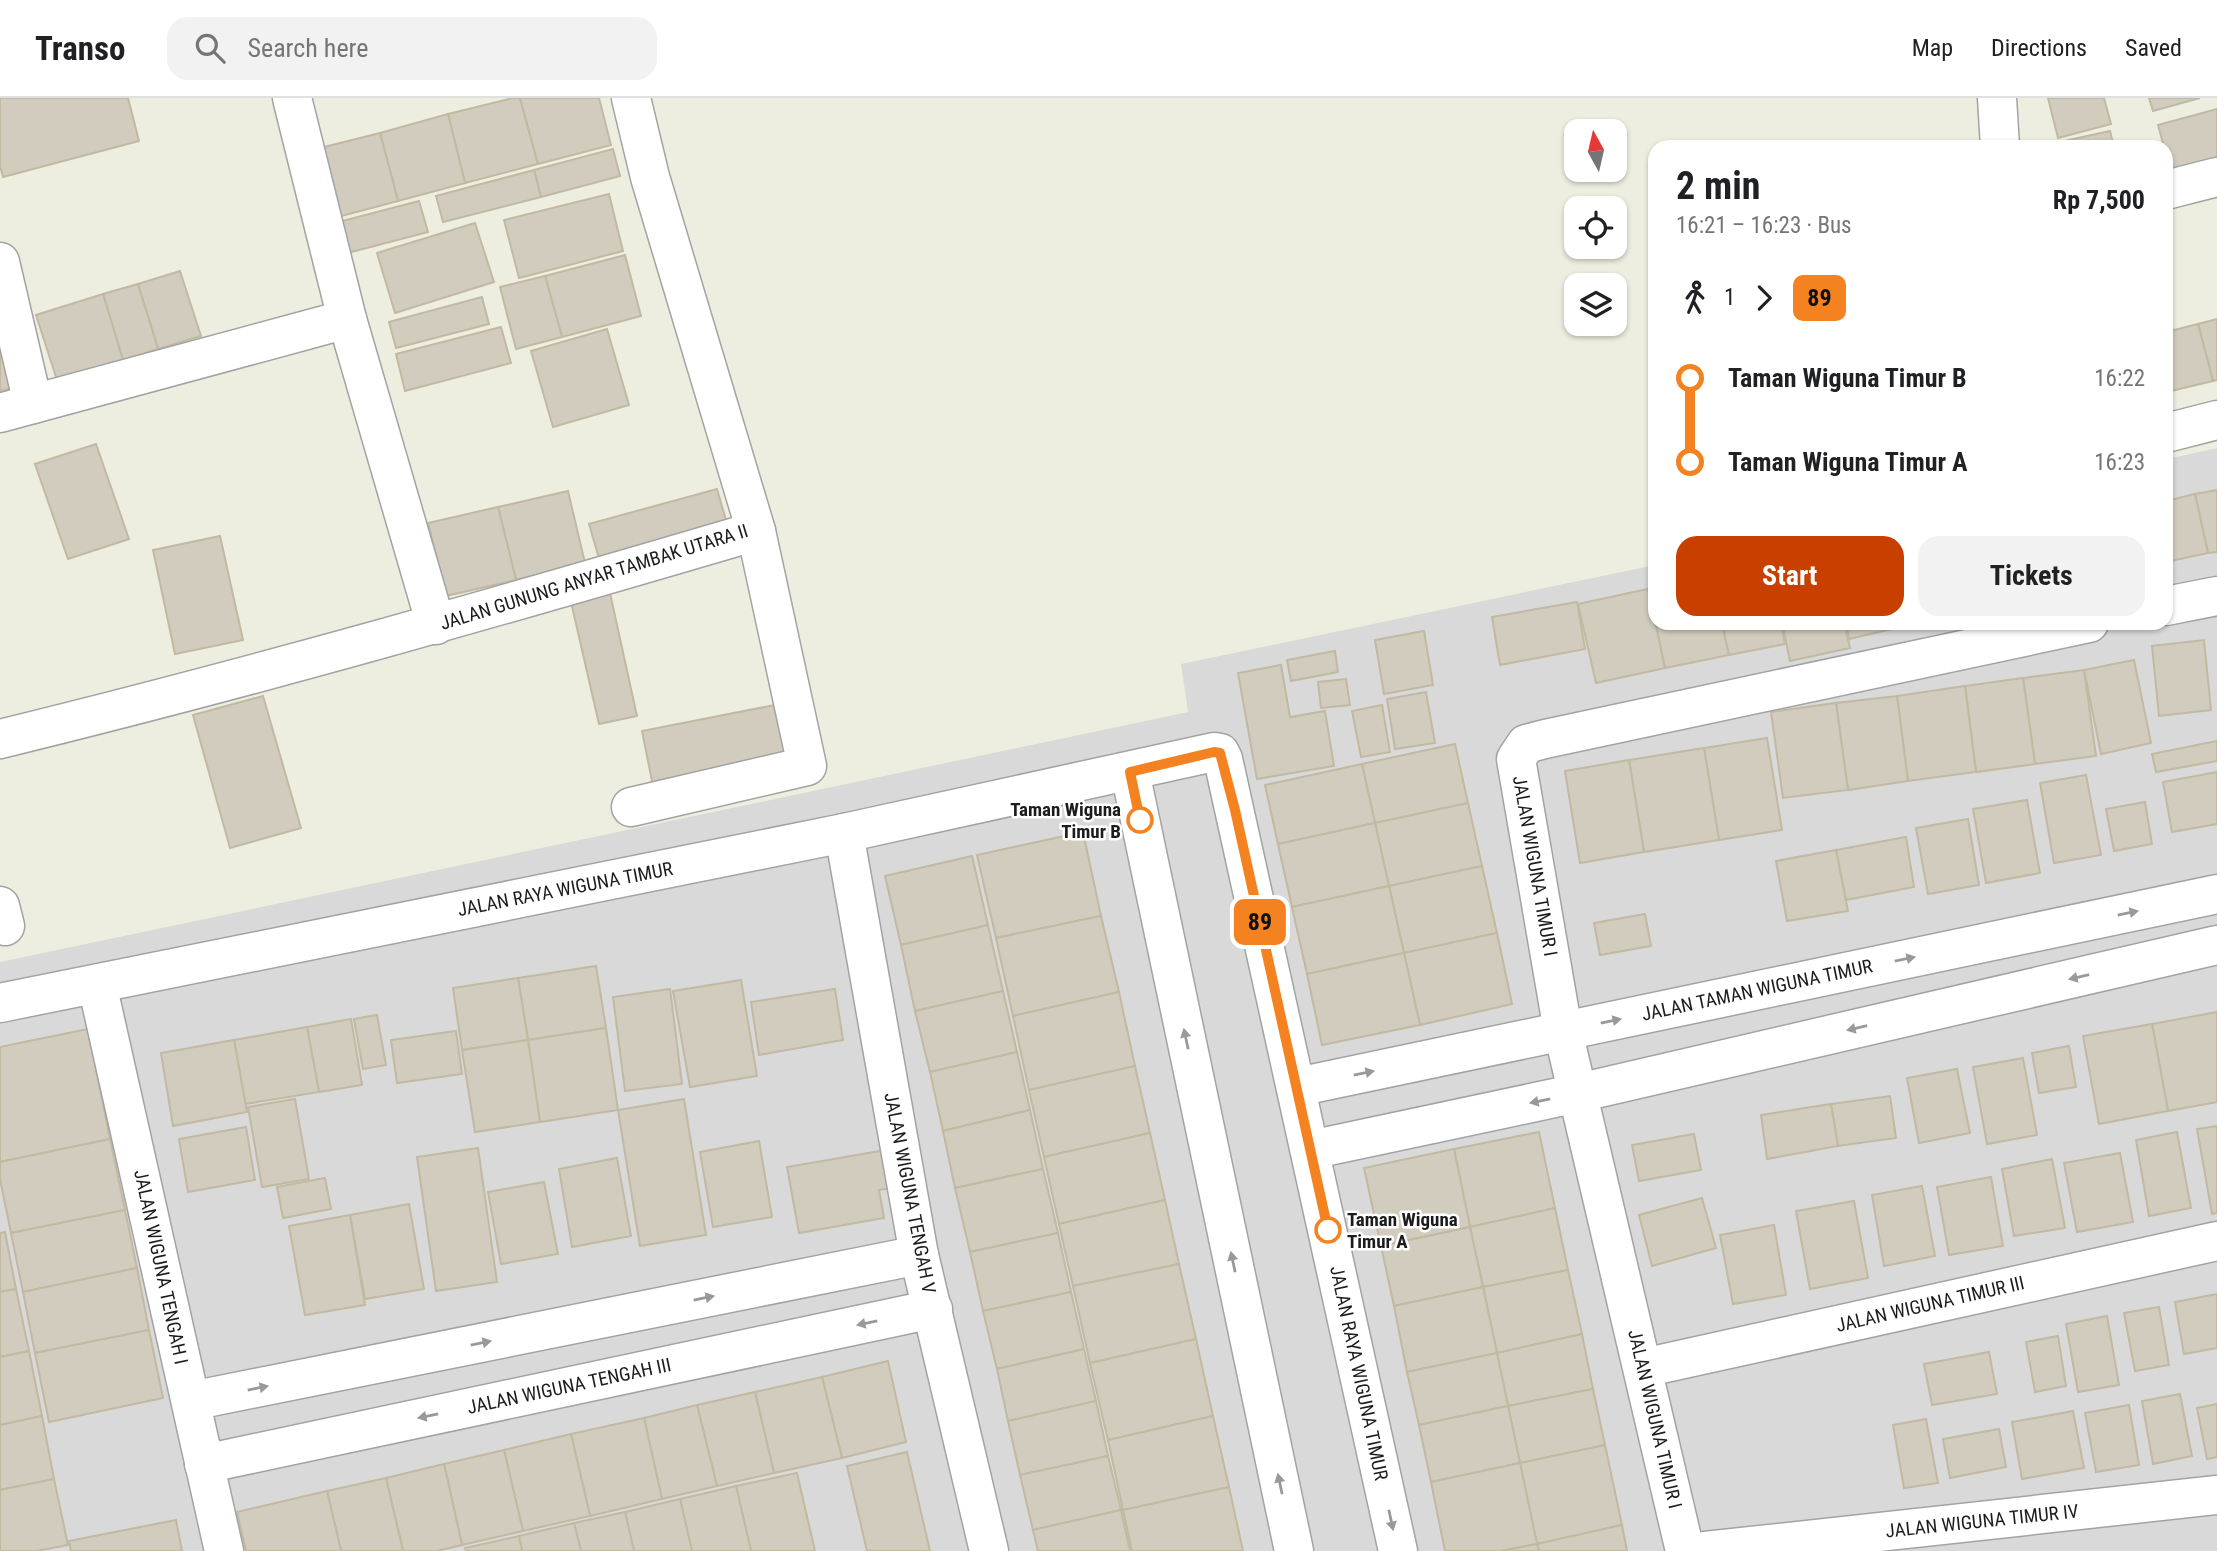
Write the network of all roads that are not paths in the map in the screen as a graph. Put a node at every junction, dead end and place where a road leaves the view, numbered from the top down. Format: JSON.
{"nodes":[{"id":1,"x":292,"y":98,"type":"edge"},
{"id":2,"x":631,"y":98,"type":"edge"},
{"id":3,"x":1997,"y":98,"type":"edge"},
{"id":4,"x":2000,"y":140,"type":"edge"},
{"id":5,"x":2217,"y":177,"type":"edge"},
{"id":6,"x":2173,"y":188,"type":"edge"},
{"id":7,"x":0,"y":262,"type":"edge"},
{"id":8,"x":347,"y":319,"type":"junction"},
{"id":9,"x":17,"y":409,"type":"edge"},
{"id":10,"x":2217,"y":419,"type":"edge"},
{"id":11,"x":2173,"y":431,"type":"edge"},
{"id":12,"x":756,"y":531,"type":"junction"},
{"id":13,"x":2217,"y":596,"type":"edge"},
{"id":14,"x":2173,"y":605,"type":"edge"},
{"id":15,"x":436,"y":625,"type":"junction"},
{"id":16,"x":2056,"y":630,"type":"edge"},
{"id":17,"x":0,"y":739,"type":"edge"},
{"id":18,"x":1130,"y":772,"type":"junction"},
{"id":19,"x":631,"y":807,"type":"dead end"},
{"id":20,"x":844,"y":833,"type":"junction"},
{"id":21,"x":2217,"y":894,"type":"edge"},
{"id":22,"x":2217,"y":945,"type":"edge"},
{"id":23,"x":97,"y":984,"type":"junction"},
{"id":24,"x":0,"y":1003,"type":"edge"},
{"id":25,"x":1563,"y":1031,"type":"junction"},
{"id":26,"x":1297,"y":1087,"type":"junction"},
{"id":27,"x":1578,"y":1093,"type":"junction"},
{"id":28,"x":1310,"y":1150,"type":"junction"},
{"id":29,"x":2217,"y":1241,"type":"edge"},
{"id":30,"x":919,"y":1255,"type":"junction"},
{"id":31,"x":933,"y":1308,"type":"junction"},
{"id":32,"x":1643,"y":1368,"type":"junction"},
{"id":33,"x":191,"y":1401,"type":"junction"},
{"id":34,"x":204,"y":1464,"type":"junction"},
{"id":35,"x":2217,"y":1495,"type":"edge"},
{"id":36,"x":224,"y":1551,"type":"edge"},
{"id":37,"x":989,"y":1551,"type":"edge"},
{"id":38,"x":1294,"y":1551,"type":"edge"},
{"id":39,"x":1398,"y":1551,"type":"edge"},
{"id":40,"x":1685,"y":1551,"type":"edge"},
{"id":41,"x":1704,"y":1551,"type":"edge"}],
"edges":[{"from":1,"to":8,"type":"street"},
{"from":2,"to":12,"type":"street","name":"JALAN GUNUNG ANYAR TAMBAK UTARA II"},
{"from":3,"to":4,"type":"street"},
{"from":5,"to":6,"type":"street"},
{"from":7,"to":9,"type":"street"},
{"from":8,"to":9,"type":"street"},
{"from":8,"to":15,"type":"street"},
{"from":10,"to":11,"type":"street"},
{"from":12,"to":15,"type":"street","name":"JALAN GUNUNG ANYAR TAMBAK UTARA II"},
{"from":12,"to":19,"type":"street"},
{"from":13,"to":14,"type":"street"},
{"from":15,"to":17,"type":"street","name":"JALAN GUNUNG ANYAR TAMBAK UTARA II"},
{"from":16,"to":25,"type":"street","name":"JALAN WIGUNA TIMUR I"},
{"from":18,"to":20,"type":"street","name":"JALAN RAYA WIGUNA TIMUR"},
{"from":18,"to":26,"type":"street","name":"JALAN RAYA WIGUNA TIMUR"},
{"from":38,"to":18,"type":"street","one_way":true},
{"from":20,"to":23,"type":"street","name":"JALAN RAYA WIGUNA TIMUR"},
{"from":20,"to":30,"type":"street","name":"JALAN WIGUNA TENGAH V"},
{"from":25,"to":21,"type":"street","name":"JALAN TAMAN WIGUNA TIMUR","one_way":true},
{"from":22,"to":27,"type":"street","one_way":true},
{"from":23,"to":24,"type":"street","name":"JALAN RAYA WIGUNA TIMUR"},
{"from":23,"to":33,"type":"street","name":"JALAN WIGUNA TENGAH I"},
{"from":26,"to":25,"type":"street","name":"JALAN TAMAN WIGUNA TIMUR","one_way":true},
{"from":25,"to":27,"type":"street","name":"JALAN WIGUNA TIMUR I"},
{"from":26,"to":28,"type":"street","name":"JALAN RAYA WIGUNA TIMUR"},
{"from":27,"to":28,"type":"street","one_way":true},
{"from":27,"to":32,"type":"street","name":"JALAN WIGUNA TIMUR I"},
{"from":28,"to":39,"type":"street","name":"JALAN RAYA WIGUNA TIMUR","one_way":true},
{"from":29,"to":32,"type":"street","name":"JALAN WIGUNA TIMUR III"},
{"from":30,"to":31,"type":"street","name":"JALAN WIGUNA TENGAH V"},
{"from":33,"to":30,"type":"street","one_way":true},
{"from":31,"to":34,"type":"street","name":"JALAN WIGUNA TENGAH III","one_way":true},
{"from":31,"to":37,"type":"street","name":"JALAN WIGUNA TENGAH V"},
{"from":32,"to":40,"type":"street","name":"JALAN WIGUNA TIMUR I"},
{"from":33,"to":34,"type":"street","name":"JALAN WIGUNA TENGAH I"},
{"from":34,"to":36,"type":"street","name":"JALAN WIGUNA TENGAH I"},
{"from":35,"to":41,"type":"street","name":"JALAN WIGUNA TIMUR IV"}]}
